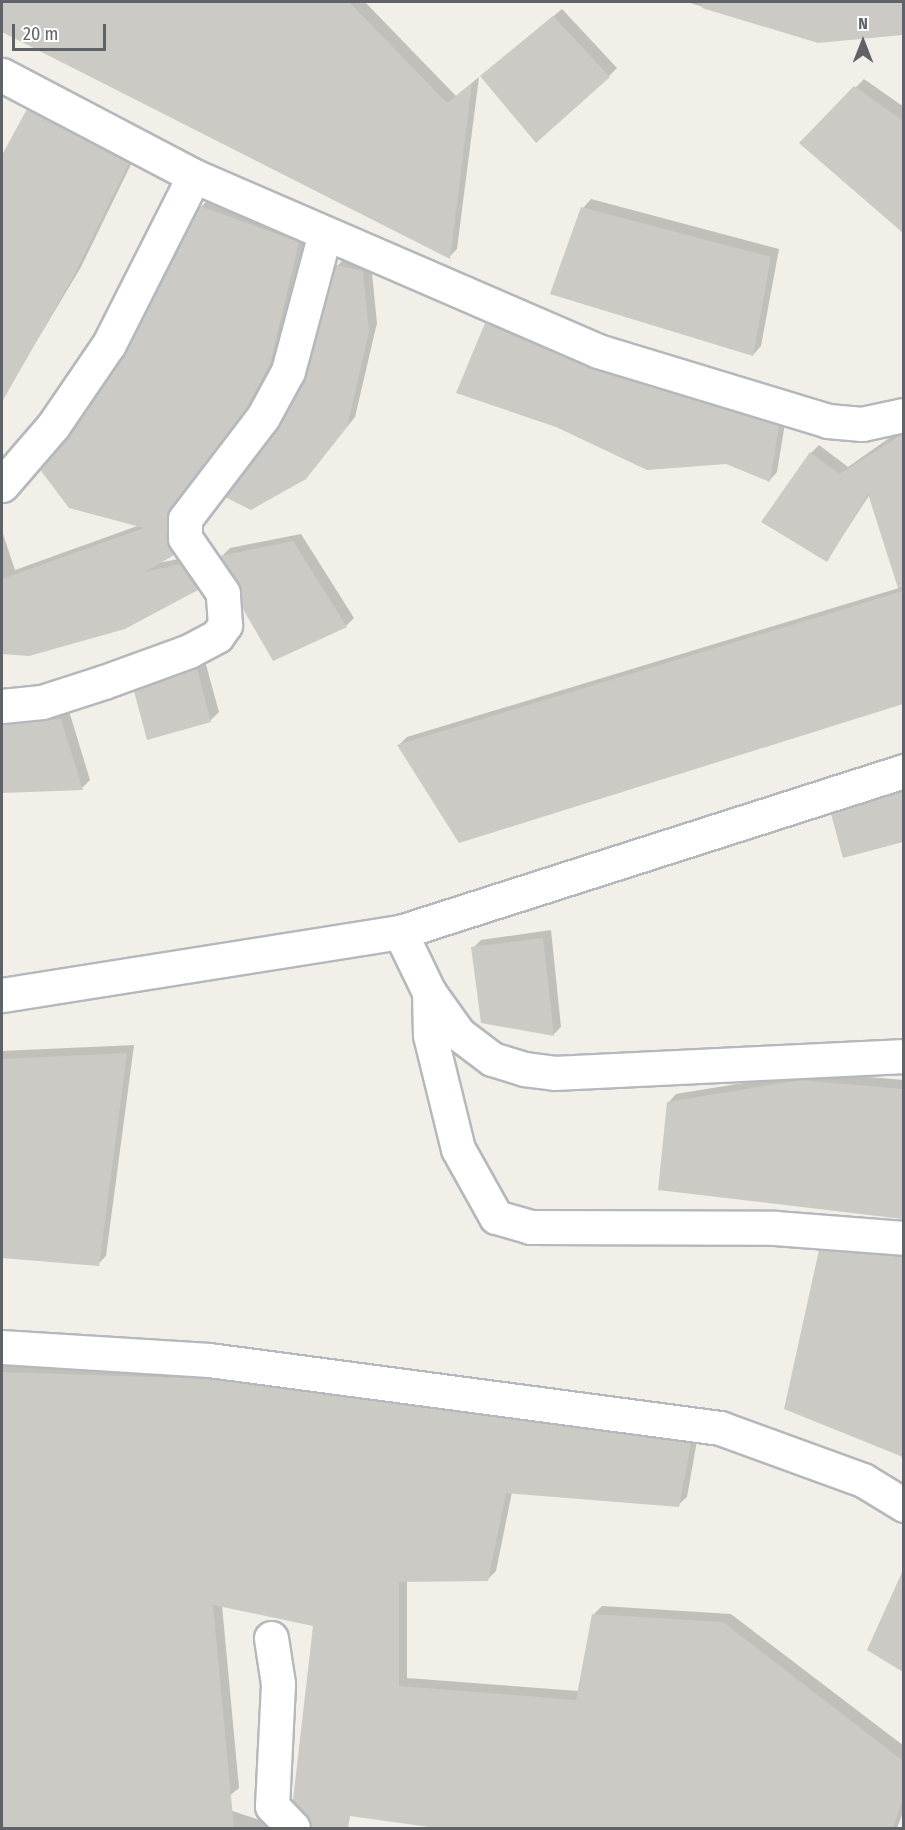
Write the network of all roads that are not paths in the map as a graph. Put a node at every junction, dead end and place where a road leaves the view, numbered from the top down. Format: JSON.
{"nodes":[{"id":1,"x":2,"y":75,"type":"edge"},
{"id":2,"x":194,"y":176,"type":"junction"},
{"id":3,"x":324,"y":237,"type":"junction"},
{"id":4,"x":903,"y":415,"type":"edge"},
{"id":5,"x":2,"y":485,"type":"edge"},
{"id":6,"x":2,"y":706,"type":"edge"},
{"id":7,"x":903,"y":771,"type":"edge"},
{"id":8,"x":400,"y":932,"type":"junction"},
{"id":9,"x":429,"y":992,"type":"junction"},
{"id":10,"x":2,"y":995,"type":"edge"},
{"id":11,"x":903,"y":1056,"type":"edge"},
{"id":12,"x":903,"y":1238,"type":"edge"},
{"id":13,"x":2,"y":1347,"type":"edge"},
{"id":14,"x":903,"y":1505,"type":"edge"},
{"id":15,"x":271,"y":1638,"type":"dead end"},
{"id":16,"x":293,"y":1828,"type":"edge"}],
"edges":[{"from":1,"to":2,"type":"street"},
{"from":2,"to":3,"type":"street"},
{"from":2,"to":5,"type":"street"},
{"from":3,"to":4,"type":"street"},
{"from":3,"to":6,"type":"street"},
{"from":7,"to":8,"type":"street"},
{"from":8,"to":9,"type":"street"},
{"from":8,"to":10,"type":"street"},
{"from":9,"to":11,"type":"street"},
{"from":9,"to":12,"type":"street"},
{"from":13,"to":14,"type":"street"},
{"from":15,"to":16,"type":"street"}]}
